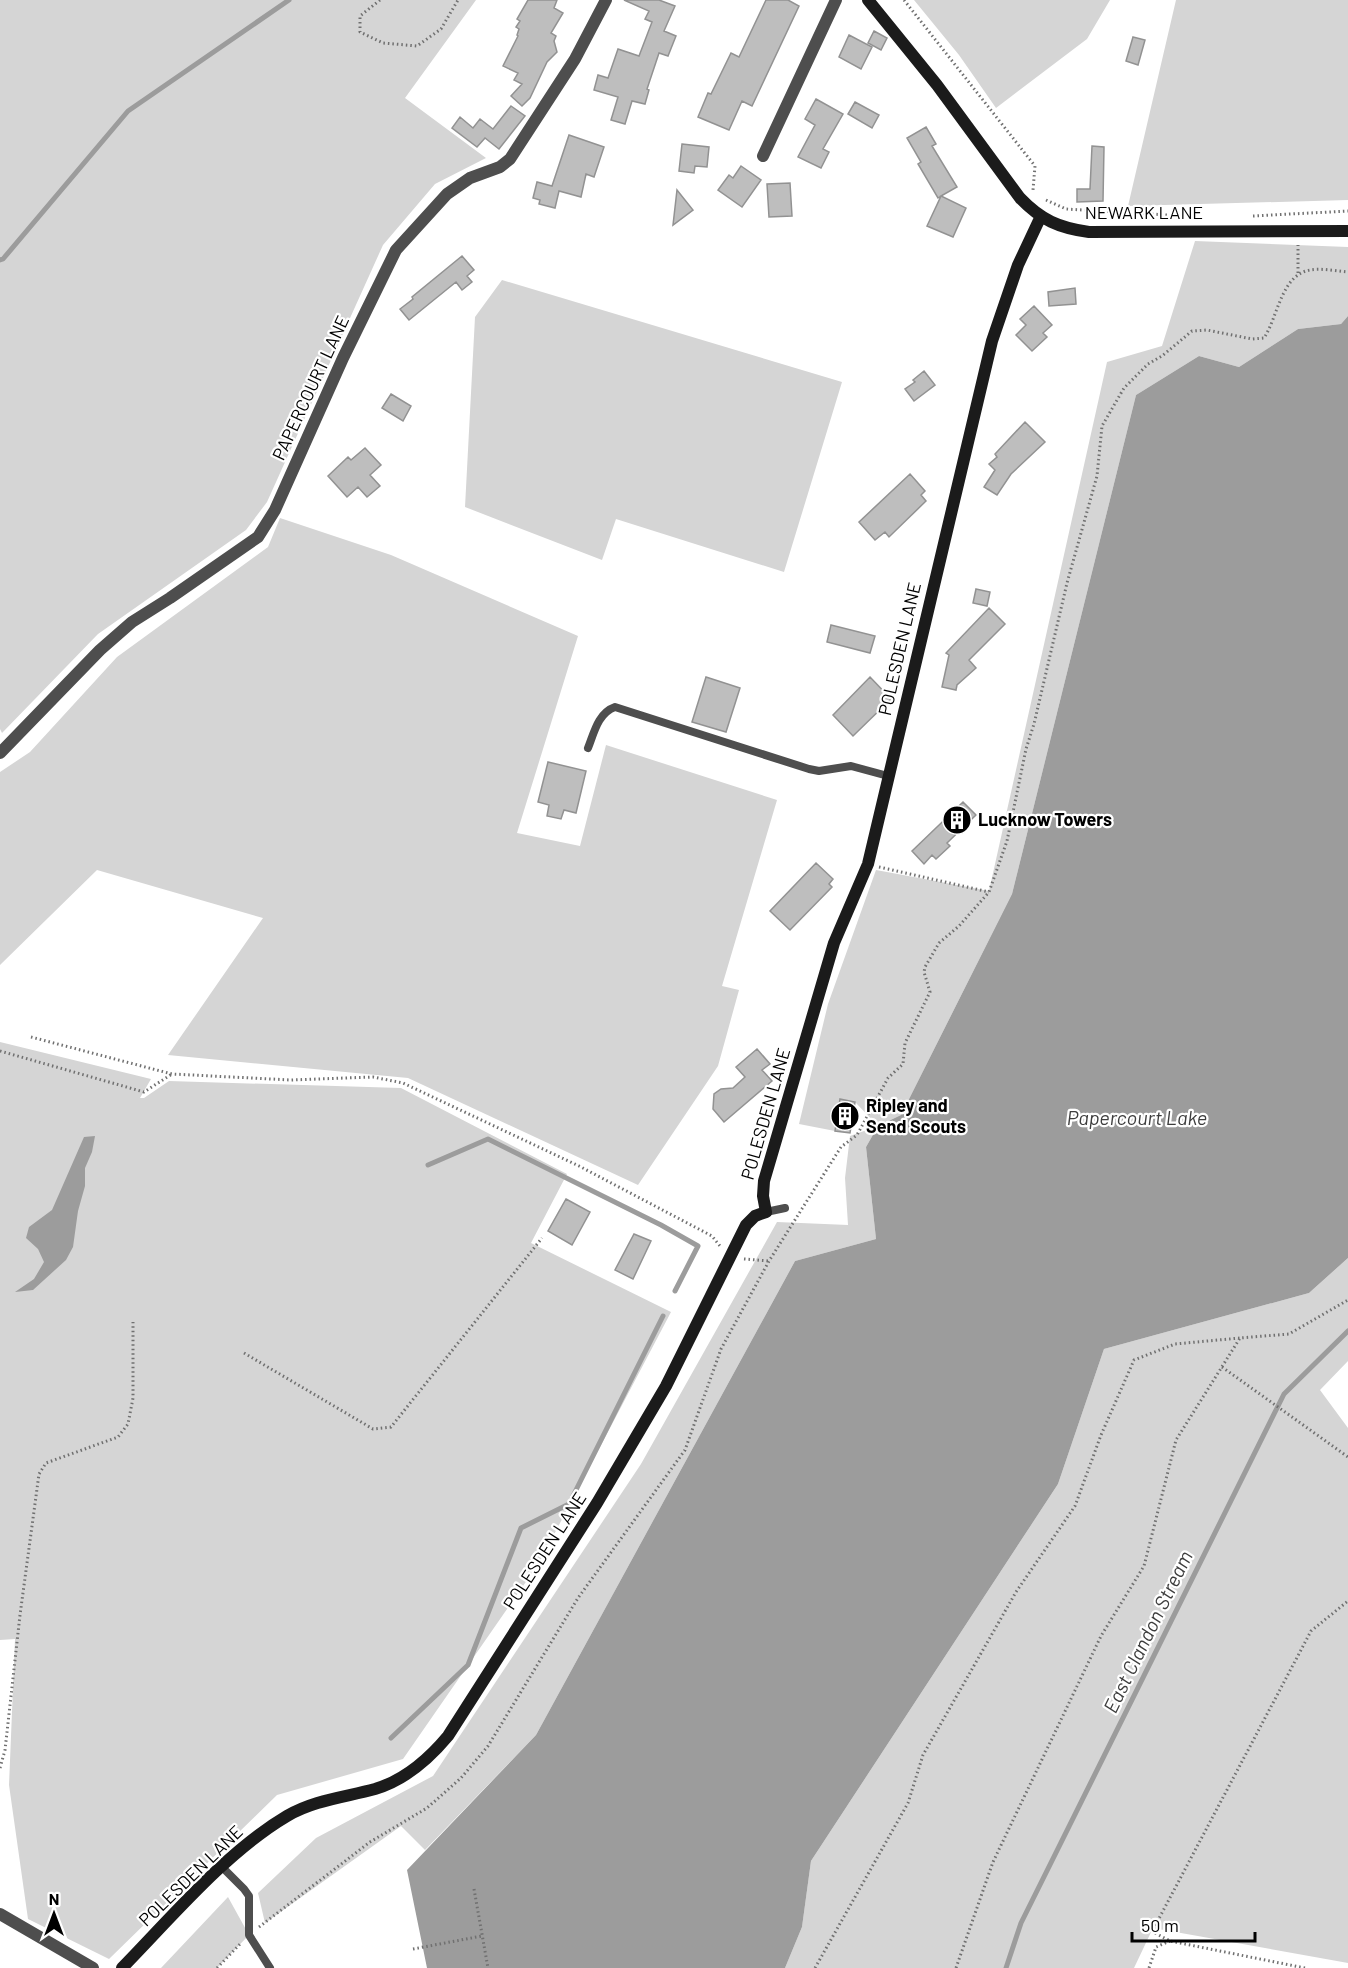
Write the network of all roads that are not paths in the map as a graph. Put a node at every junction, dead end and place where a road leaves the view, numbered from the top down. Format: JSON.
{"nodes":[{"id":1,"x":606,"y":0,"type":"edge"},
{"id":2,"x":836,"y":0,"type":"edge"},
{"id":3,"x":868,"y":0,"type":"edge"},
{"id":4,"x":763,"y":156,"type":"dead end"},
{"id":5,"x":1041,"y":216,"type":"junction"},
{"id":6,"x":1348,"y":231,"type":"edge"},
{"id":7,"x":588,"y":748,"type":"dead end"},
{"id":8,"x":0,"y":753,"type":"edge"},
{"id":9,"x":888,"y":776,"type":"junction"},
{"id":10,"x":785,"y":1208,"type":"dead end"},
{"id":11,"x":766,"y":1212,"type":"junction"},
{"id":12,"x":222,"y":1867,"type":"junction"},
{"id":13,"x":0,"y":1914,"type":"edge"},
{"id":14,"x":93,"y":1968,"type":"edge"},
{"id":15,"x":122,"y":1968,"type":"edge"},
{"id":16,"x":270,"y":1968,"type":"edge"}],
"edges":[{"from":1,"to":8,"type":"street","name":"PAPERCOURT LANE"},
{"from":2,"to":4,"type":"street"},
{"from":3,"to":5,"type":"street","name":"NEWARK LANE"},
{"from":5,"to":6,"type":"street","name":"NEWARK LANE"},
{"from":5,"to":9,"type":"street","name":"POLESDEN LANE"},
{"from":7,"to":9,"type":"lane"},
{"from":9,"to":11,"type":"street","name":"POLESDEN LANE"},
{"from":10,"to":11,"type":"lane"},
{"from":11,"to":12,"type":"street","name":"POLESDEN LANE"},
{"from":12,"to":15,"type":"street","name":"POLESDEN LANE"},
{"from":12,"to":16,"type":"lane"},
{"from":13,"to":14,"type":"street"}]}
